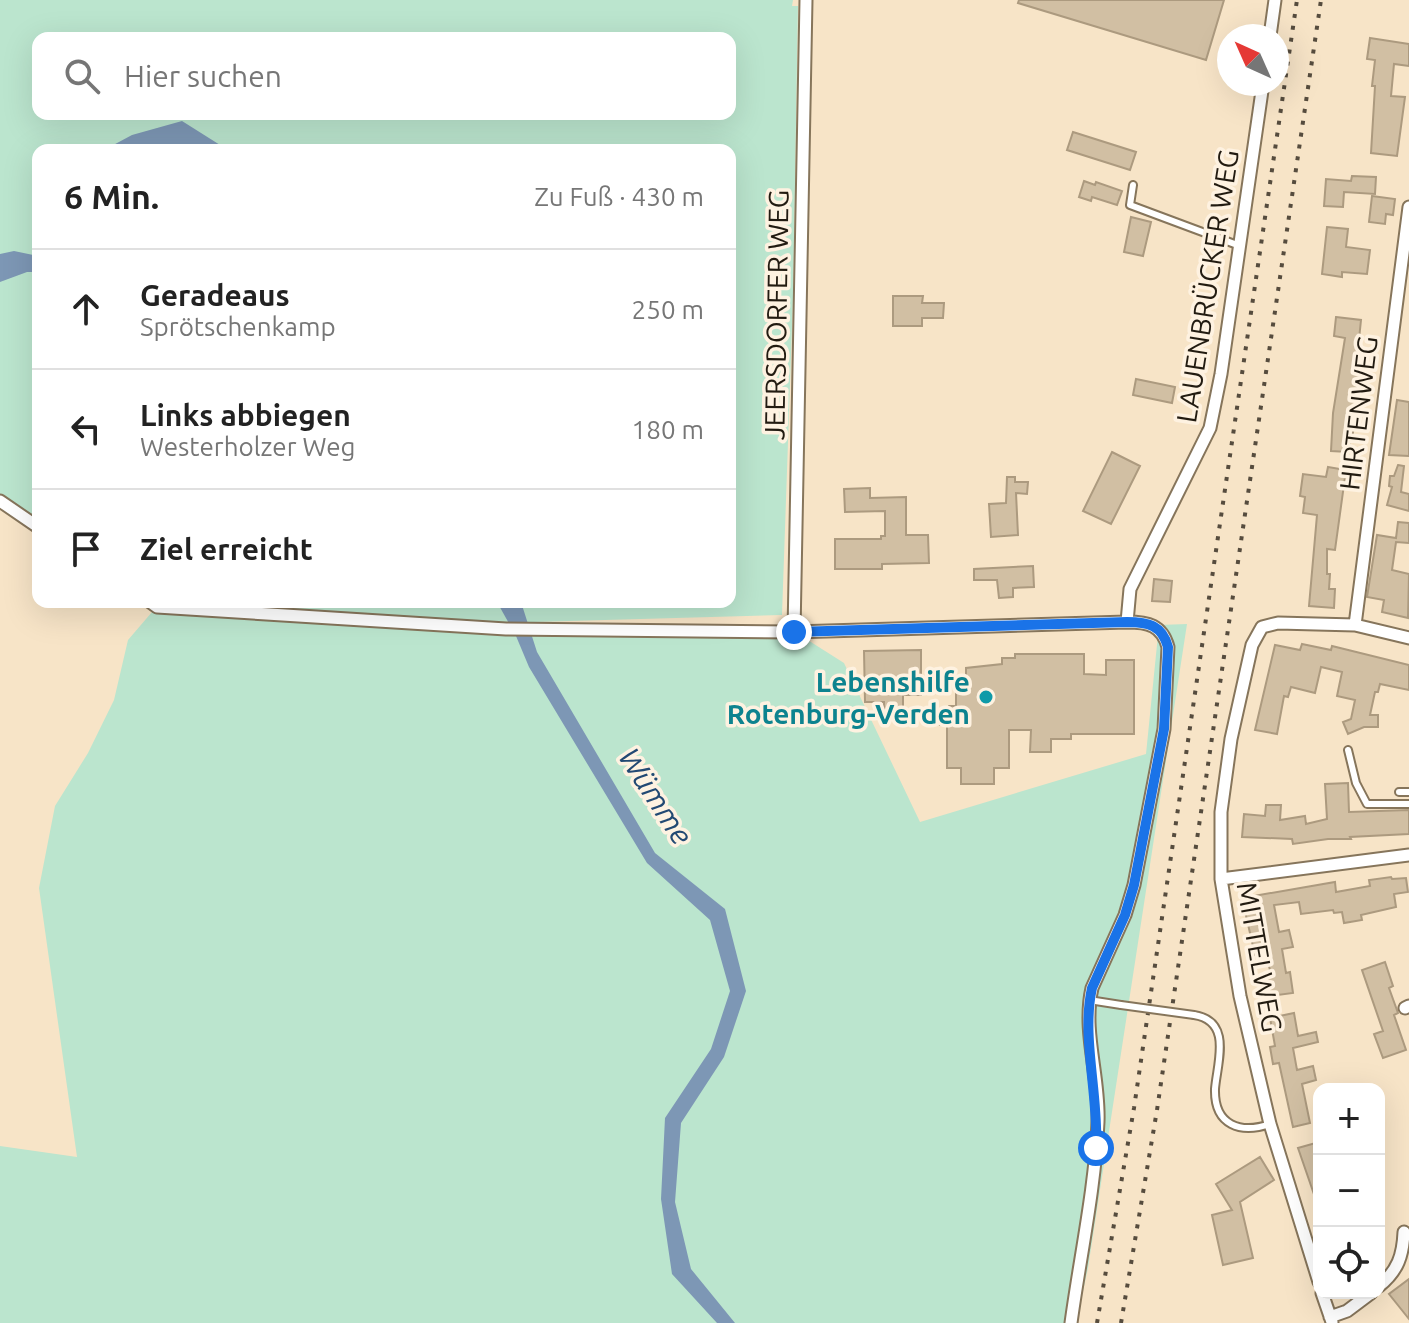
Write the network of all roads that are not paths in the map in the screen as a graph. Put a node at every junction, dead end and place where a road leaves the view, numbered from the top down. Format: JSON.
{"nodes":[{"id":1,"x":806,"y":0,"type":"edge"},
{"id":2,"x":1275,"y":0,"type":"edge"},
{"id":3,"x":1272,"y":24,"type":"edge"},
{"id":4,"x":1261,"y":96,"type":"edge"},
{"id":5,"x":1133,"y":185,"type":"dead end"},
{"id":6,"x":1409,"y":207,"type":"edge"},
{"id":7,"x":1408,"y":229,"type":"edge"},
{"id":8,"x":1240,"y":246,"type":"junction"},
{"id":9,"x":0,"y":501,"type":"edge"},
{"id":10,"x":32,"y":523,"type":"edge"},
{"id":11,"x":173,"y":608,"type":"edge"},
{"id":12,"x":1127,"y":622,"type":"junction"},
{"id":13,"x":1355,"y":625,"type":"junction"},
{"id":14,"x":794,"y":632,"type":"junction"},
{"id":15,"x":1409,"y":638,"type":"edge"},
{"id":16,"x":1348,"y":750,"type":"dead end"},
{"id":17,"x":1399,"y":792,"type":"dead end"},
{"id":18,"x":1409,"y":792,"type":"edge"},
{"id":19,"x":1409,"y":804,"type":"edge"},
{"id":20,"x":1409,"y":855,"type":"edge"},
{"id":21,"x":1221,"y":879,"type":"junction"},
{"id":22,"x":1089,"y":1000,"type":"junction"},
{"id":23,"x":1270,"y":1124,"type":"junction"},
{"id":24,"x":1404,"y":1232,"type":"dead end"},
{"id":25,"x":1313,"y":1263,"type":"edge"},
{"id":26,"x":1385,"y":1281,"type":"edge"},
{"id":27,"x":1324,"y":1299,"type":"edge"},
{"id":28,"x":1363,"y":1299,"type":"edge"},
{"id":29,"x":1331,"y":1320,"type":"edge"},
{"id":30,"x":1071,"y":1323,"type":"edge"}],
"edges":[{"from":1,"to":14,"type":"street","name":"JEERSDORFER WEG"},
{"from":2,"to":3,"type":"street"},
{"from":4,"to":8,"type":"street","name":"LAUENBRÜCKER WEG"},
{"from":5,"to":8,"type":"lane"},
{"from":6,"to":7,"type":"street","name":"HIRTENWEG"},
{"from":7,"to":13,"type":"street","name":"HIRTENWEG"},
{"from":8,"to":12,"type":"street","name":"LAUENBRÜCKER WEG"},
{"from":9,"to":10,"type":"street"},
{"from":11,"to":14,"type":"street"},
{"from":12,"to":14,"type":"street"},
{"from":12,"to":22,"type":"street"},
{"from":13,"to":15,"type":"street"},
{"from":13,"to":21,"type":"street","name":"MITTELWEG"},
{"from":16,"to":19,"type":"lane"},
{"from":17,"to":18,"type":"lane"},
{"from":20,"to":21,"type":"street"},
{"from":21,"to":23,"type":"street","name":"MITTELWEG"},
{"from":22,"to":23,"type":"lane","bridge":true},
{"from":22,"to":30,"type":"street"},
{"from":23,"to":25,"type":"street","name":"MITTELWEG"},
{"from":24,"to":26,"type":"street"},
{"from":27,"to":29,"type":"street"},
{"from":28,"to":29,"type":"street"}]}
